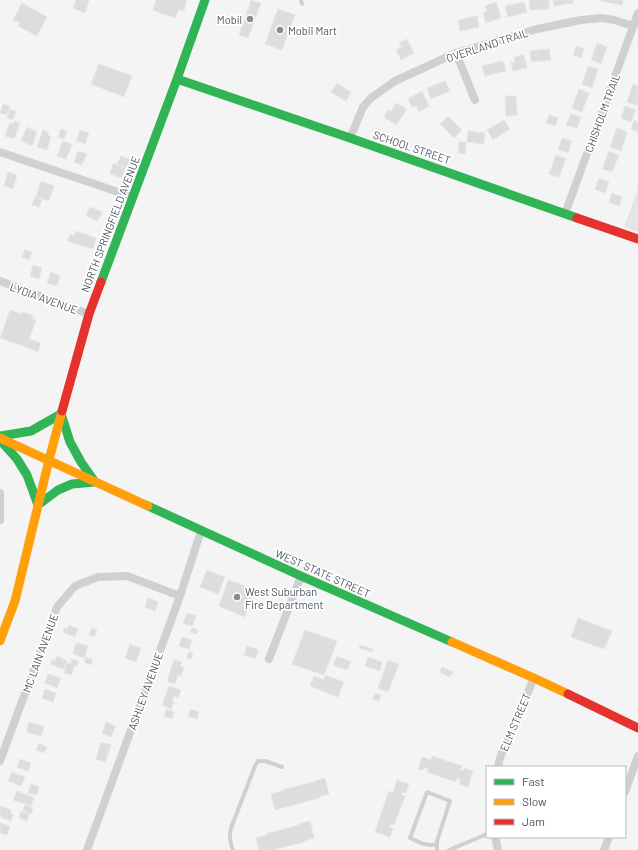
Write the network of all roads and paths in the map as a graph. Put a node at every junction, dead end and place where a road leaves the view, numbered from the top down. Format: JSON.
{"nodes":[{"id":1,"x":205,"y":0,"type":"edge"},
{"id":2,"x":638,"y":13,"type":"edge"},
{"id":3,"x":633,"y":26,"type":"junction"},
{"id":4,"x":456,"y":53,"type":"junction"},
{"id":5,"x":177,"y":79,"type":"junction"},
{"id":6,"x":474,"y":100,"type":"dead end"},
{"id":7,"x":350,"y":138,"type":"junction"},
{"id":8,"x":0,"y":152,"type":"edge"},
{"id":9,"x":133,"y":198,"type":"junction"},
{"id":10,"x":565,"y":214,"type":"junction"},
{"id":11,"x":638,"y":239,"type":"edge"},
{"id":12,"x":0,"y":281,"type":"edge"},
{"id":13,"x":89,"y":314,"type":"junction"},
{"id":14,"x":62,"y":414,"type":"junction"},
{"id":15,"x":0,"y":438,"type":"edge"},
{"id":16,"x":49,"y":460,"type":"junction"},
{"id":17,"x":95,"y":482,"type":"junction"},
{"id":18,"x":0,"y":493,"type":"edge"},
{"id":19,"x":38,"y":505,"type":"junction"},
{"id":20,"x":0,"y":520,"type":"edge"},
{"id":21,"x":201,"y":531,"type":"junction"},
{"id":22,"x":301,"y":576,"type":"junction"},
{"id":23,"x":180,"y":596,"type":"junction"},
{"id":24,"x":0,"y":641,"type":"edge"},
{"id":25,"x":269,"y":659,"type":"dead end"},
{"id":26,"x":534,"y":678,"type":"junction"},
{"id":27,"x":638,"y":728,"type":"edge"},
{"id":28,"x":638,"y":756,"type":"edge"},
{"id":29,"x":0,"y":761,"type":"edge"},
{"id":30,"x":498,"y":766,"type":"edge"},
{"id":31,"x":282,"y":767,"type":"dead end"},
{"id":32,"x":626,"y":789,"type":"edge"},
{"id":33,"x":486,"y":834,"type":"edge"},
{"id":34,"x":495,"y":838,"type":"edge"},
{"id":35,"x":609,"y":838,"type":"edge"},
{"id":36,"x":437,"y":844,"type":"junction"},
{"id":37,"x":87,"y":850,"type":"edge"},
{"id":38,"x":232,"y":850,"type":"edge"},
{"id":39,"x":437,"y":850,"type":"edge"},
{"id":40,"x":449,"y":850,"type":"edge"},
{"id":41,"x":498,"y":850,"type":"edge"},
{"id":42,"x":604,"y":850,"type":"edge"}],
"edges":[{"from":1,"to":5,"type":"main road","name":"NORTH SPRINGFIELD AVENUE"},
{"from":2,"to":3,"type":"street","name":"CHISHOLM TRAIL"},
{"from":3,"to":4,"type":"street","name":"OVERLAND TRAIL"},
{"from":3,"to":10,"type":"street","name":"CHISHOLM TRAIL"},
{"from":4,"to":6,"type":"street"},
{"from":4,"to":7,"type":"street","name":"OVERLAND TRAIL"},
{"from":5,"to":7,"type":"main road","name":"SCHOOL STREET"},
{"from":5,"to":9,"type":"main road","name":"NORTH SPRINGFIELD AVENUE"},
{"from":7,"to":10,"type":"main road","name":"SCHOOL STREET"},
{"from":8,"to":9,"type":"street"},
{"from":9,"to":13,"type":"main road","name":"NORTH SPRINGFIELD AVENUE"},
{"from":10,"to":11,"type":"main road","name":"SCHOOL STREET"},
{"from":12,"to":13,"type":"street","name":"LYDIA AVENUE"},
{"from":13,"to":14,"type":"main road","name":"NORTH SPRINGFIELD AVENUE"},
{"from":14,"to":15,"type":"main road"},
{"from":14,"to":16,"type":"main road","name":"NORTH SPRINGFIELD AVENUE"},
{"from":14,"to":17,"type":"main road"},
{"from":15,"to":16,"type":"main road","name":"WEST STATE STREET"},
{"from":15,"to":19,"type":"main road"},
{"from":16,"to":17,"type":"main road","name":"WEST STATE STREET"},
{"from":16,"to":19,"type":"main road","name":"NORTH SPRINGFIELD AVENUE"},
{"from":17,"to":19,"type":"main road"},
{"from":17,"to":21,"type":"main road","name":"WEST STATE STREET"},
{"from":18,"to":20,"type":"street"},
{"from":19,"to":24,"type":"main road","name":"NORTH SPRINGFIELD AVENUE"},
{"from":21,"to":22,"type":"main road","name":"WEST STATE STREET"},
{"from":21,"to":23,"type":"street","name":"ASHLEY AVENUE"},
{"from":22,"to":25,"type":"street"},
{"from":22,"to":26,"type":"main road","name":"WEST STATE STREET"},
{"from":23,"to":29,"type":"street","name":"MC LAIN AVENUE"},
{"from":23,"to":37,"type":"street","name":"ASHLEY AVENUE"},
{"from":26,"to":27,"type":"main road","name":"WEST STATE STREET"},
{"from":26,"to":30,"type":"street","name":"ELM STREET"},
{"from":28,"to":32,"type":"street"},
{"from":31,"to":38,"type":"lane"},
{"from":33,"to":40,"type":"lane"},
{"from":34,"to":41,"type":"street"},
{"from":35,"to":42,"type":"street"},
{"from":36,"to":36,"type":"lane"},
{"from":36,"to":39,"type":"lane"}]}
